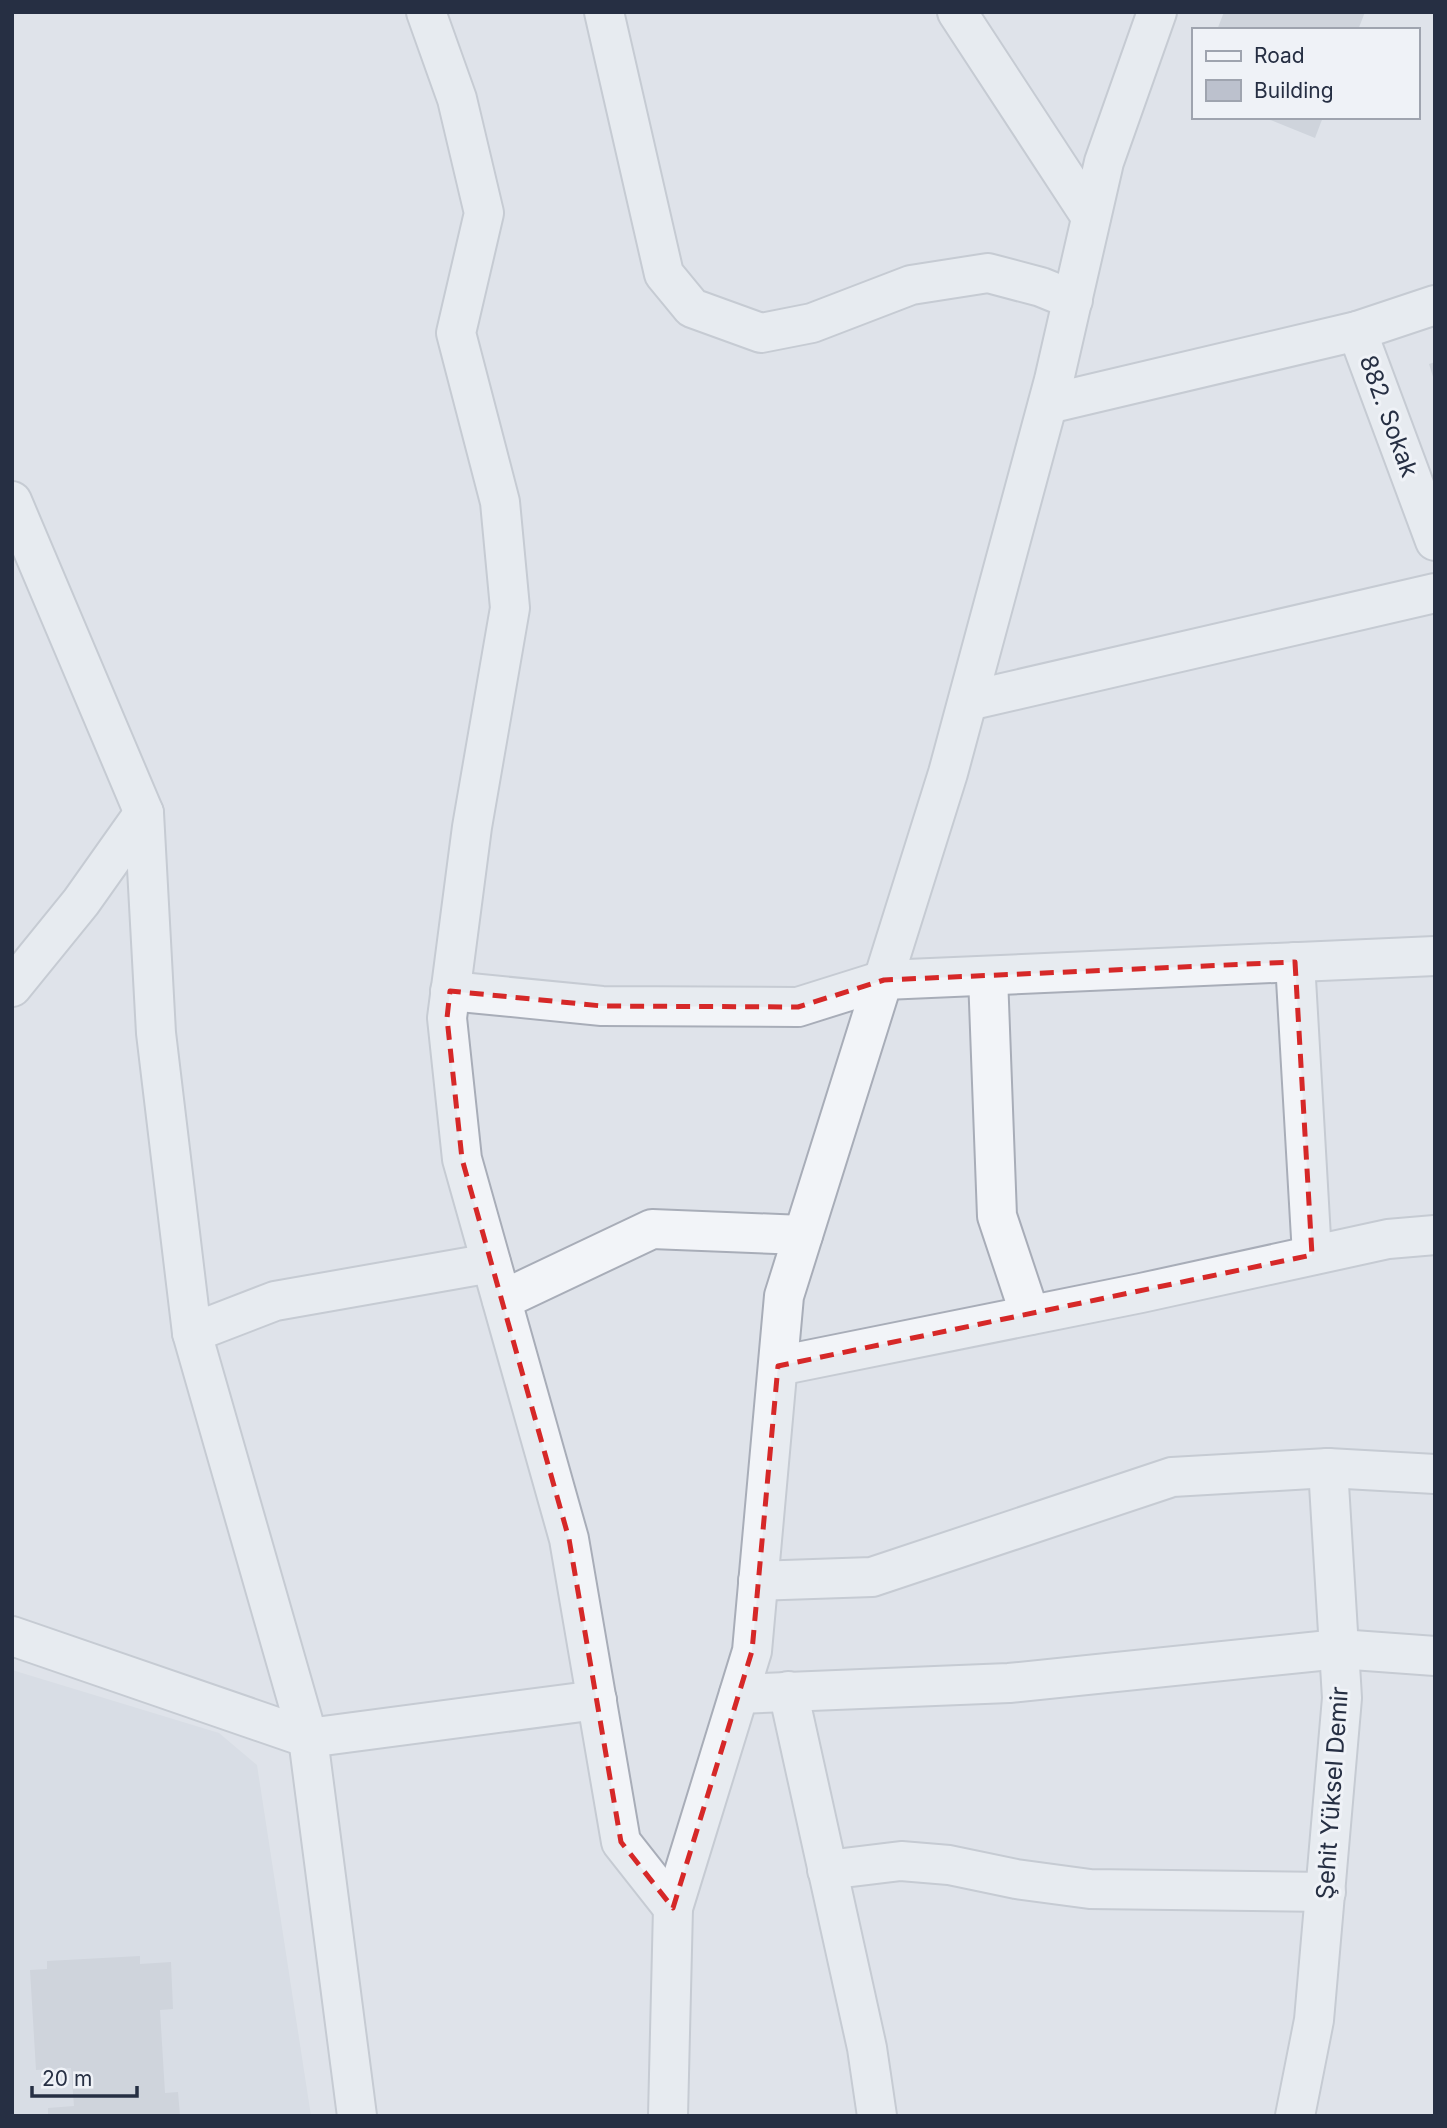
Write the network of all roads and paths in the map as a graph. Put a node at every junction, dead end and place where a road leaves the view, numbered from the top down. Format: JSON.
{"nodes":[{"id":1,"x":426,"y":12,"type":"edge"},
{"id":2,"x":604,"y":12,"type":"edge"},
{"id":3,"x":957,"y":12,"type":"edge"},
{"id":4,"x":1157,"y":12,"type":"edge"},
{"id":5,"x":1091,"y":217,"type":"junction"},
{"id":6,"x":1073,"y":300,"type":"junction"},
{"id":7,"x":1435,"y":305,"type":"edge"},
{"id":8,"x":1357,"y":331,"type":"junction"},
{"id":9,"x":1048,"y":404,"type":"junction"},
{"id":10,"x":12,"y":501,"type":"edge"},
{"id":11,"x":1435,"y":541,"type":"edge"},
{"id":12,"x":1435,"y":593,"type":"edge"},
{"id":13,"x":968,"y":701,"type":"junction"},
{"id":14,"x":144,"y":813,"type":"junction"},
{"id":15,"x":1435,"y":956,"type":"edge"},
{"id":16,"x":1295,"y":962,"type":"junction"},
{"id":17,"x":988,"y":976,"type":"junction"},
{"id":18,"x":884,"y":980,"type":"junction"},
{"id":19,"x":12,"y":987,"type":"edge"},
{"id":20,"x":450,"y":991,"type":"junction"},
{"id":21,"x":1435,"y":1235,"type":"edge"},
{"id":22,"x":803,"y":1236,"type":"junction"},
{"id":23,"x":1312,"y":1255,"type":"junction"},
{"id":24,"x":491,"y":1263,"type":"junction"},
{"id":25,"x":502,"y":1300,"type":"junction"},
{"id":26,"x":1030,"y":1315,"type":"junction"},
{"id":27,"x":192,"y":1333,"type":"junction"},
{"id":28,"x":778,"y":1366,"type":"junction"},
{"id":29,"x":1328,"y":1468,"type":"junction"},
{"id":30,"x":1435,"y":1475,"type":"edge"},
{"id":31,"x":758,"y":1581,"type":"junction"},
{"id":32,"x":12,"y":1636,"type":"edge"},
{"id":33,"x":1339,"y":1648,"type":"junction"},
{"id":34,"x":1435,"y":1656,"type":"edge"},
{"id":35,"x":788,"y":1691,"type":"junction"},
{"id":36,"x":738,"y":1693,"type":"junction"},
{"id":37,"x":597,"y":1700,"type":"junction"},
{"id":38,"x":309,"y":1738,"type":"junction"},
{"id":39,"x":827,"y":1870,"type":"junction"},
{"id":40,"x":1325,"y":1892,"type":"junction"},
{"id":41,"x":673,"y":1908,"type":"junction"},
{"id":42,"x":357,"y":2116,"type":"edge"},
{"id":43,"x":667,"y":2116,"type":"edge"},
{"id":44,"x":877,"y":2116,"type":"edge"},
{"id":45,"x":1295,"y":2116,"type":"edge"}],
"edges":[{"from":1,"to":20,"type":"street"},
{"from":2,"to":6,"type":"street"},
{"from":3,"to":5,"type":"street"},
{"from":4,"to":5,"type":"street"},
{"from":5,"to":6,"type":"street"},
{"from":6,"to":9,"type":"street"},
{"from":7,"to":8,"type":"street"},
{"from":8,"to":9,"type":"street"},
{"from":8,"to":11,"type":"street","name":"882. Sokak"},
{"from":9,"to":13,"type":"street"},
{"from":10,"to":14,"type":"street"},
{"from":12,"to":13,"type":"street"},
{"from":13,"to":18,"type":"street"},
{"from":14,"to":19,"type":"street"},
{"from":14,"to":27,"type":"street"},
{"from":15,"to":16,"type":"street"},
{"from":16,"to":17,"type":"street"},
{"from":16,"to":23,"type":"street"},
{"from":17,"to":18,"type":"street"},
{"from":17,"to":26,"type":"street"},
{"from":18,"to":20,"type":"street"},
{"from":18,"to":22,"type":"street"},
{"from":20,"to":24,"type":"street"},
{"from":21,"to":23,"type":"street"},
{"from":22,"to":25,"type":"street"},
{"from":22,"to":28,"type":"street"},
{"from":23,"to":26,"type":"street"},
{"from":24,"to":25,"type":"street"},
{"from":24,"to":27,"type":"street"},
{"from":25,"to":37,"type":"street"},
{"from":26,"to":28,"type":"street"},
{"from":27,"to":38,"type":"street"},
{"from":28,"to":31,"type":"street"},
{"from":29,"to":30,"type":"street"},
{"from":29,"to":31,"type":"street"},
{"from":29,"to":33,"type":"street","name":"Şehit Yüksel Demir"},
{"from":31,"to":36,"type":"street"},
{"from":32,"to":38,"type":"street"},
{"from":33,"to":34,"type":"street"},
{"from":33,"to":35,"type":"street"},
{"from":33,"to":40,"type":"street","name":"Şehit Yüksel Demir"},
{"from":35,"to":36,"type":"street"},
{"from":35,"to":39,"type":"street"},
{"from":36,"to":41,"type":"street"},
{"from":37,"to":38,"type":"street"},
{"from":37,"to":41,"type":"street"},
{"from":38,"to":42,"type":"street"},
{"from":39,"to":40,"type":"street"},
{"from":39,"to":44,"type":"street"},
{"from":40,"to":45,"type":"street","name":"Şehit Yüksel Demir"},
{"from":41,"to":43,"type":"street"}]}
